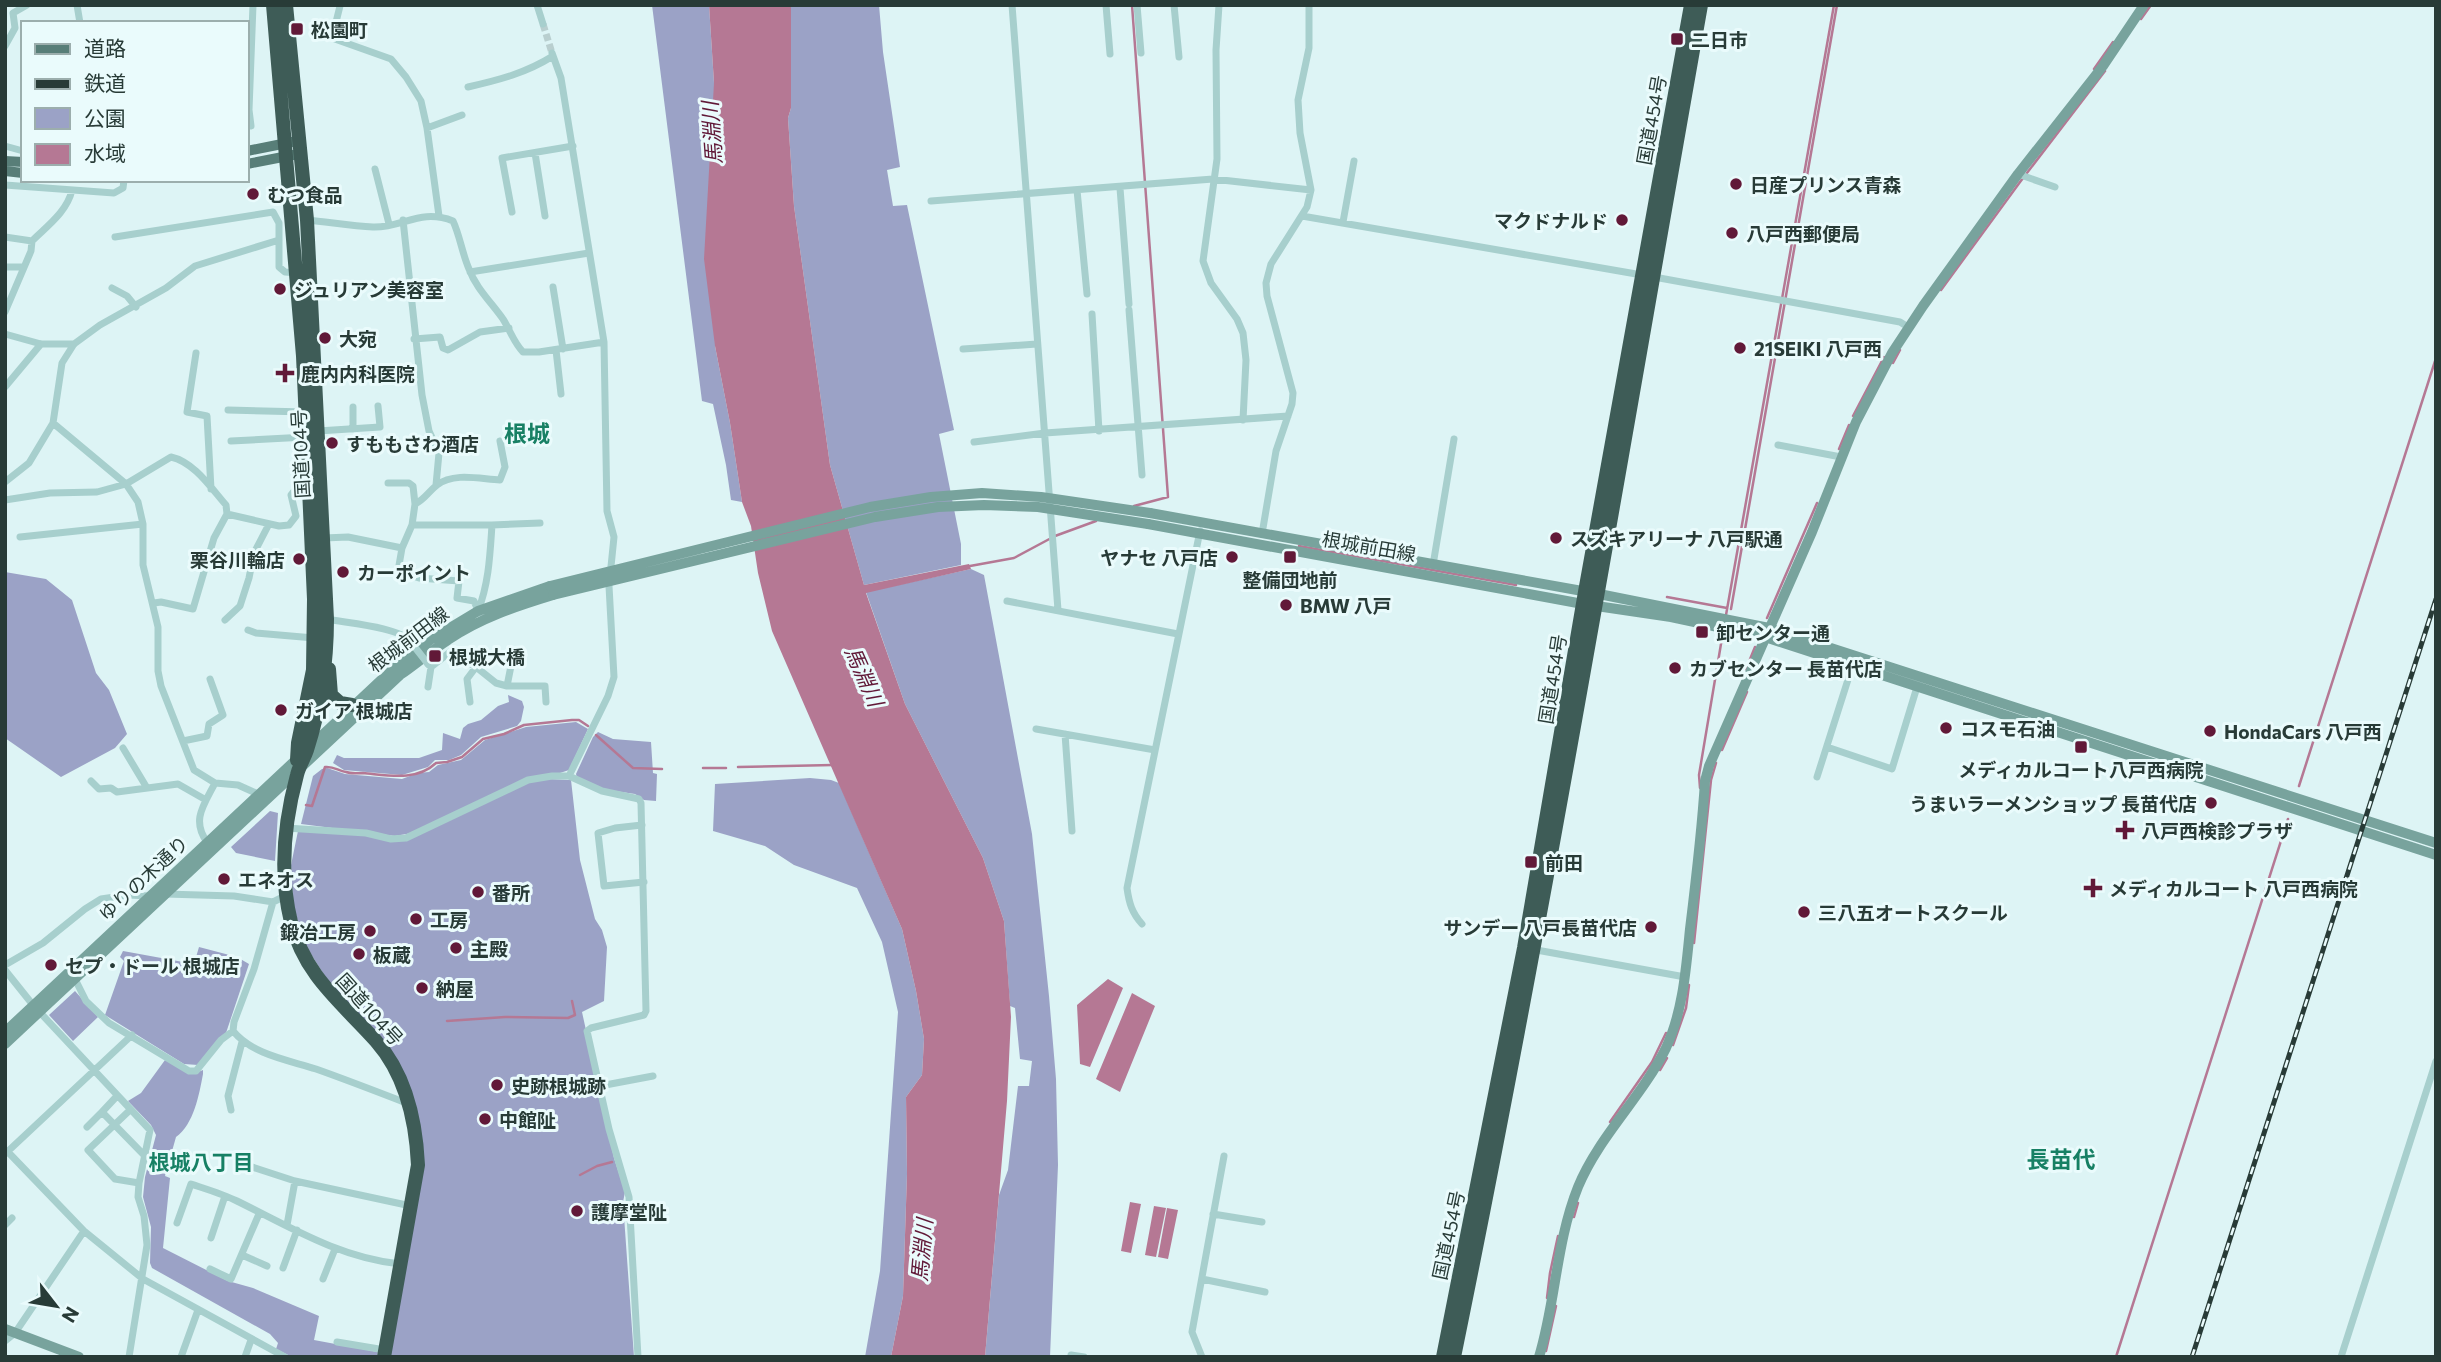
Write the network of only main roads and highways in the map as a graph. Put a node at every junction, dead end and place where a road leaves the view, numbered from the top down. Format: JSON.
{"nodes":[{"id":1,"x":273,"y":5,"type":"edge"},
{"id":2,"x":286,"y":5,"type":"edge"},
{"id":3,"x":1691,"y":5,"type":"edge"},
{"id":4,"x":1701,"y":5,"type":"edge"},
{"id":5,"x":293,"y":148,"type":"junction"},
{"id":6,"x":248,"y":151,"type":"edge"},
{"id":7,"x":248,"y":164,"type":"edge"},
{"id":8,"x":303,"y":273,"type":"junction"},
{"id":9,"x":1648,"y":276,"type":"junction"},
{"id":10,"x":312,"y":434,"type":"junction"},
{"id":11,"x":315,"y":482,"type":"junction"},
{"id":12,"x":321,"y":643,"type":"junction"},
{"id":13,"x":352,"y":705,"type":"road end"},
{"id":14,"x":1529,"y":949,"type":"junction"},
{"id":15,"x":385,"y":1354,"type":"edge"},
{"id":16,"x":1443,"y":1357,"type":"edge"},
{"id":17,"x":1454,"y":1357,"type":"edge"}],
"edges":[{"from":1,"to":5,"type":"highway","name":"国道104号"},
{"from":2,"to":5,"type":"highway","name":"国道104号"},
{"from":3,"to":9,"type":"highway","name":"国道454号"},
{"from":4,"to":9,"type":"highway","name":"国道454号"},
{"from":5,"to":6,"type":"main road"},
{"from":5,"to":7,"type":"main road"},
{"from":5,"to":8,"type":"highway","name":"国道104号"},
{"from":5,"to":8,"type":"highway","name":"国道104号"},
{"from":8,"to":10,"type":"highway","name":"国道104号"},
{"from":8,"to":10,"type":"highway","name":"国道104号"},
{"from":9,"to":14,"type":"highway","name":"国道454号"},
{"from":10,"to":11,"type":"highway","name":"国道104号"},
{"from":11,"to":12,"type":"highway","name":"国道104号"},
{"from":11,"to":12,"type":"highway","name":"国道104号"},
{"from":12,"to":13,"type":"highway"},
{"from":12,"to":15,"type":"highway","name":"国道104号"},
{"from":14,"to":16,"type":"highway","name":"国道454号"},
{"from":14,"to":17,"type":"highway","name":"国道454号"}]}
